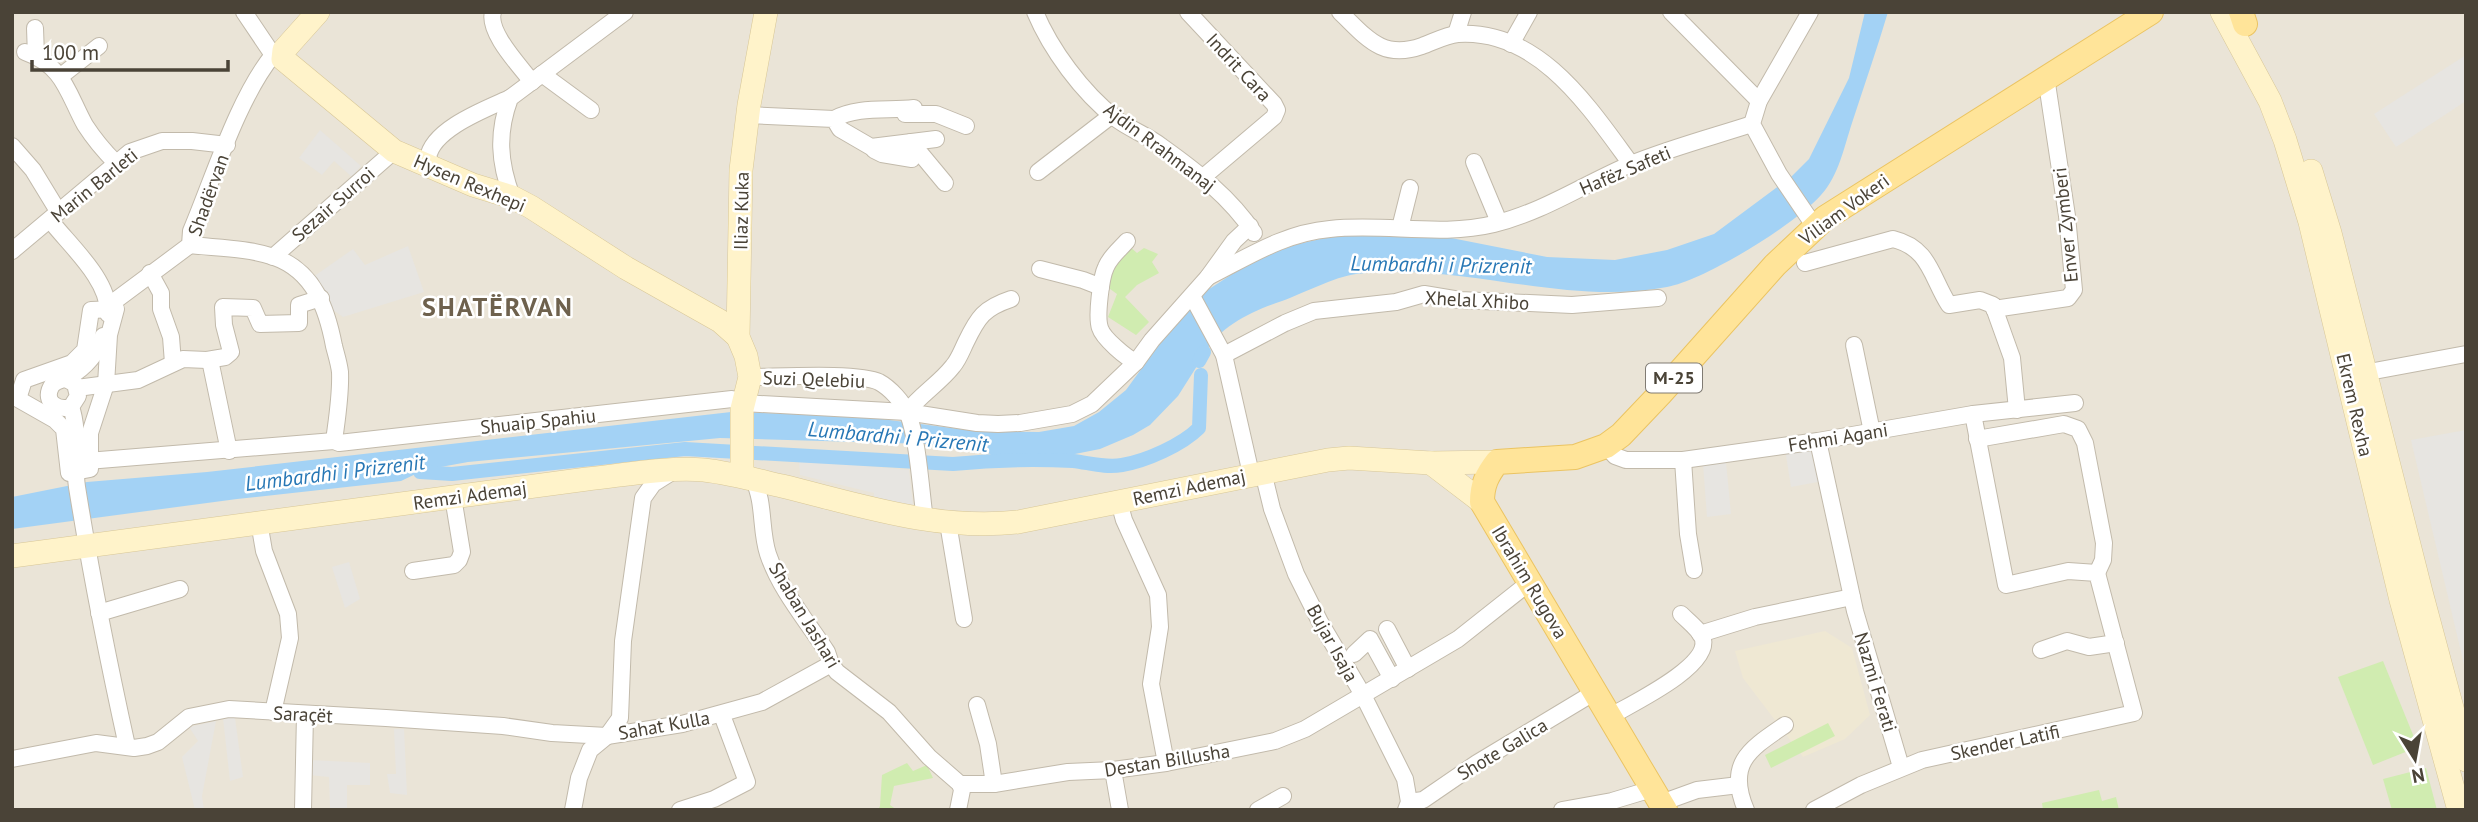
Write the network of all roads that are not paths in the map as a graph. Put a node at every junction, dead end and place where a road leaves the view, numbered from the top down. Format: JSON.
{"nodes":[{"id":1,"x":244,"y":12,"type":"edge"},
{"id":2,"x":318,"y":12,"type":"edge"},
{"id":3,"x":493,"y":12,"type":"edge"},
{"id":4,"x":625,"y":12,"type":"edge"},
{"id":5,"x":766,"y":12,"type":"edge"},
{"id":6,"x":1035,"y":12,"type":"edge"},
{"id":7,"x":1188,"y":12,"type":"edge"},
{"id":8,"x":1340,"y":12,"type":"edge"},
{"id":9,"x":1463,"y":12,"type":"edge"},
{"id":10,"x":1529,"y":12,"type":"edge"},
{"id":11,"x":1671,"y":12,"type":"edge"},
{"id":12,"x":1810,"y":12,"type":"edge"},
{"id":13,"x":2151,"y":12,"type":"edge"},
{"id":14,"x":2222,"y":12,"type":"edge"},
{"id":15,"x":2242,"y":16,"type":"edge"},
{"id":16,"x":35,"y":28,"type":"dead end"},
{"id":17,"x":1457,"y":34,"type":"junction"},
{"id":18,"x":1511,"y":44,"type":"junction"},
{"id":19,"x":99,"y":46,"type":"dead end"},
{"id":20,"x":278,"y":57,"type":"junction"},
{"id":21,"x":61,"y":76,"type":"junction"},
{"id":22,"x":2046,"y":77,"type":"junction"},
{"id":23,"x":537,"y":78,"type":"junction"},
{"id":24,"x":510,"y":98,"type":"junction"},
{"id":25,"x":1759,"y":102,"type":"junction"},
{"id":26,"x":591,"y":110,"type":"dead end"},
{"id":27,"x":1112,"y":115,"type":"junction"},
{"id":28,"x":748,"y":116,"type":"junction"},
{"id":29,"x":834,"y":119,"type":"junction"},
{"id":30,"x":1752,"y":124,"type":"junction"},
{"id":31,"x":967,"y":125,"type":"dead end"},
{"id":32,"x":936,"y":139,"type":"dead end"},
{"id":33,"x":227,"y":145,"type":"junction"},
{"id":34,"x":12,"y":146,"type":"edge"},
{"id":35,"x":912,"y":150,"type":"junction"},
{"id":36,"x":394,"y":151,"type":"junction"},
{"id":37,"x":1474,"y":162,"type":"dead end"},
{"id":38,"x":116,"y":163,"type":"junction"},
{"id":39,"x":1631,"y":164,"type":"junction"},
{"id":40,"x":434,"y":167,"type":"junction"},
{"id":41,"x":1038,"y":172,"type":"dead end"},
{"id":42,"x":1202,"y":178,"type":"junction"},
{"id":43,"x":945,"y":183,"type":"dead end"},
{"id":44,"x":1410,"y":188,"type":"dead end"},
{"id":45,"x":512,"y":197,"type":"junction"},
{"id":46,"x":54,"y":216,"type":"junction"},
{"id":47,"x":1499,"y":222,"type":"junction"},
{"id":48,"x":1811,"y":222,"type":"junction"},
{"id":49,"x":1250,"y":226,"type":"junction"},
{"id":50,"x":1401,"y":228,"type":"junction"},
{"id":51,"x":1127,"y":242,"type":"dead end"},
{"id":52,"x":190,"y":245,"type":"junction"},
{"id":53,"x":1264,"y":247,"type":"junction"},
{"id":54,"x":12,"y":251,"type":"edge"},
{"id":55,"x":273,"y":257,"type":"junction"},
{"id":56,"x":1805,"y":263,"type":"dead end"},
{"id":57,"x":1040,"y":269,"type":"dead end"},
{"id":58,"x":150,"y":273,"type":"junction"},
{"id":59,"x":1208,"y":277,"type":"junction"},
{"id":60,"x":1101,"y":287,"type":"junction"},
{"id":61,"x":321,"y":298,"type":"junction"},
{"id":62,"x":1658,"y":298,"type":"dead end"},
{"id":63,"x":1010,"y":299,"type":"dead end"},
{"id":64,"x":1195,"y":300,"type":"junction"},
{"id":65,"x":108,"y":307,"type":"junction"},
{"id":66,"x":1994,"y":309,"type":"junction"},
{"id":67,"x":738,"y":337,"type":"junction"},
{"id":68,"x":1854,"y":345,"type":"dead end"},
{"id":69,"x":1222,"y":351,"type":"junction"},
{"id":70,"x":2466,"y":354,"type":"edge"},
{"id":71,"x":210,"y":360,"type":"junction"},
{"id":72,"x":1136,"y":362,"type":"junction"},
{"id":73,"x":173,"y":363,"type":"junction"},
{"id":74,"x":2358,"y":374,"type":"junction"},
{"id":75,"x":750,"y":377,"type":"junction"},
{"id":76,"x":71,"y":383,"type":"junction"},
{"id":77,"x":106,"y":384,"type":"junction"},
{"id":78,"x":50,"y":388,"type":"junction"},
{"id":79,"x":16,"y":393,"type":"edge"},
{"id":80,"x":2075,"y":403,"type":"dead end"},
{"id":81,"x":742,"y":406,"type":"junction"},
{"id":82,"x":71,"y":407,"type":"junction"},
{"id":83,"x":2017,"y":410,"type":"junction"},
{"id":84,"x":1973,"y":414,"type":"junction"},
{"id":85,"x":909,"y":416,"type":"junction"},
{"id":86,"x":1872,"y":432,"type":"junction"},
{"id":87,"x":1978,"y":439,"type":"junction"},
{"id":88,"x":334,"y":441,"type":"junction"},
{"id":89,"x":1818,"y":441,"type":"junction"},
{"id":90,"x":1605,"y":446,"type":"junction"},
{"id":91,"x":229,"y":451,"type":"junction"},
{"id":92,"x":1683,"y":460,"type":"junction"},
{"id":93,"x":1497,"y":462,"type":"junction"},
{"id":94,"x":1431,"y":463,"type":"junction"},
{"id":95,"x":79,"y":469,"type":"junction"},
{"id":96,"x":678,"y":470,"type":"junction"},
{"id":97,"x":746,"y":470,"type":"junction"},
{"id":98,"x":1257,"y":473,"type":"junction"},
{"id":99,"x":453,"y":496,"type":"junction"},
{"id":100,"x":1119,"y":502,"type":"junction"},
{"id":101,"x":1482,"y":502,"type":"junction"},
{"id":102,"x":259,"y":522,"type":"junction"},
{"id":103,"x":937,"y":522,"type":"junction"},
{"id":104,"x":86,"y":539,"type":"junction"},
{"id":105,"x":12,"y":556,"type":"edge"},
{"id":106,"x":1694,"y":570,"type":"dead end"},
{"id":107,"x":413,"y":571,"type":"dead end"},
{"id":108,"x":2097,"y":573,"type":"junction"},
{"id":109,"x":1530,"y":582,"type":"junction"},
{"id":110,"x":180,"y":589,"type":"dead end"},
{"id":111,"x":1852,"y":597,"type":"junction"},
{"id":112,"x":99,"y":613,"type":"junction"},
{"id":113,"x":1681,"y":614,"type":"dead end"},
{"id":114,"x":964,"y":619,"type":"dead end"},
{"id":115,"x":1387,"y":628,"type":"dead end"},
{"id":116,"x":1700,"y":634,"type":"junction"},
{"id":117,"x":2116,"y":643,"type":"junction"},
{"id":118,"x":2041,"y":650,"type":"dead end"},
{"id":119,"x":1354,"y":654,"type":"dead end"},
{"id":120,"x":831,"y":664,"type":"junction"},
{"id":121,"x":1408,"y":669,"type":"junction"},
{"id":122,"x":1392,"y":679,"type":"junction"},
{"id":123,"x":1595,"y":692,"type":"junction"},
{"id":124,"x":1363,"y":695,"type":"junction"},
{"id":125,"x":977,"y":705,"type":"dead end"},
{"id":126,"x":273,"y":712,"type":"junction"},
{"id":127,"x":306,"y":714,"type":"junction"},
{"id":128,"x":722,"y":715,"type":"junction"},
{"id":129,"x":1609,"y":717,"type":"junction"},
{"id":130,"x":1784,"y":725,"type":"dead end"},
{"id":131,"x":607,"y":736,"type":"junction"},
{"id":132,"x":127,"y":746,"type":"junction"},
{"id":133,"x":12,"y":760,"type":"edge"},
{"id":134,"x":2466,"y":760,"type":"edge"},
{"id":135,"x":1166,"y":763,"type":"junction"},
{"id":136,"x":1901,"y":767,"type":"junction"},
{"id":137,"x":1113,"y":770,"type":"junction"},
{"id":138,"x":960,"y":784,"type":"junction"},
{"id":139,"x":994,"y":784,"type":"junction"},
{"id":140,"x":1739,"y":785,"type":"junction"},
{"id":141,"x":1283,"y":796,"type":"dead end"},
{"id":142,"x":1659,"y":801,"type":"edge"},
{"id":143,"x":1407,"y":806,"type":"edge"},
{"id":144,"x":303,"y":810,"type":"edge"},
{"id":145,"x":573,"y":810,"type":"edge"},
{"id":146,"x":680,"y":810,"type":"edge"},
{"id":147,"x":958,"y":810,"type":"edge"},
{"id":148,"x":1120,"y":810,"type":"edge"},
{"id":149,"x":1258,"y":810,"type":"edge"},
{"id":150,"x":1562,"y":810,"type":"edge"},
{"id":151,"x":1746,"y":810,"type":"edge"},
{"id":152,"x":1814,"y":810,"type":"edge"},
{"id":153,"x":2459,"y":810,"type":"edge"}],
"edges":[{"from":1,"to":20,"type":"street"},
{"from":2,"to":20,"type":"street"},
{"from":3,"to":23,"type":"street"},
{"from":4,"to":23,"type":"street"},
{"from":5,"to":28,"type":"street","name":"Iliaz Kuka"},
{"from":6,"to":27,"type":"street","name":"Ajdin Rrahmanaj"},
{"from":7,"to":42,"type":"street","name":"Indrit Cara"},
{"from":8,"to":17,"type":"street"},
{"from":9,"to":17,"type":"street"},
{"from":10,"to":18,"type":"street"},
{"from":11,"to":25,"type":"street"},
{"from":12,"to":25,"type":"street"},
{"from":13,"to":22,"type":"main road","name":"Viliam Vokeri","number":"M-25"},
{"from":14,"to":74,"type":"street","name":"Ekrem Rexha"},
{"from":15,"to":74,"type":"street","name":"Ekrem Rexha"},
{"from":16,"to":21,"type":"street"},
{"from":17,"to":18,"type":"street"},
{"from":18,"to":39,"type":"street"},
{"from":19,"to":21,"type":"street"},
{"from":20,"to":33,"type":"street","name":"Shadërvan"},
{"from":20,"to":36,"type":"street","name":"Hysen Rexhepi"},
{"from":21,"to":38,"type":"street"},
{"from":22,"to":48,"type":"main road","name":"Viliam Vokeri","number":"M-25"},
{"from":22,"to":66,"type":"street","name":"Enver Zymberi"},
{"from":23,"to":24,"type":"street"},
{"from":23,"to":26,"type":"street"},
{"from":24,"to":40,"type":"street"},
{"from":24,"to":45,"type":"street"},
{"from":25,"to":30,"type":"street"},
{"from":27,"to":41,"type":"street"},
{"from":27,"to":42,"type":"street","name":"Ajdin Rrahmanaj"},
{"from":28,"to":29,"type":"street"},
{"from":28,"to":67,"type":"street","name":"Iliaz Kuka"},
{"from":29,"to":31,"type":"street"},
{"from":29,"to":35,"type":"street"},
{"from":30,"to":39,"type":"street","name":"Hafëz Safeti"},
{"from":30,"to":48,"type":"street"},
{"from":32,"to":35,"type":"street"},
{"from":33,"to":38,"type":"street","name":"Marin Barleti"},
{"from":33,"to":52,"type":"street","name":"Shadërvan"},
{"from":34,"to":46,"type":"street"},
{"from":35,"to":43,"type":"street"},
{"from":36,"to":40,"type":"street","name":"Hysen Rexhepi"},
{"from":36,"to":55,"type":"street","name":"Sezair Surroi"},
{"from":37,"to":47,"type":"street"},
{"from":38,"to":46,"type":"street","name":"Marin Barleti"},
{"from":39,"to":47,"type":"street","name":"Hafëz Safeti"},
{"from":40,"to":45,"type":"street","name":"Hysen Rexhepi"},
{"from":42,"to":49,"type":"street","name":"Ajdin Rrahmanaj"},
{"from":44,"to":50,"type":"street"},
{"from":45,"to":67,"type":"street","name":"Hysen Rexhepi"},
{"from":46,"to":54,"type":"street","name":"Marin Barleti"},
{"from":46,"to":65,"type":"street"},
{"from":47,"to":50,"type":"street","name":"Hafëz Safeti"},
{"from":48,"to":90,"type":"main road","name":"Viliam Vokeri","number":"M-25"},
{"from":49,"to":53,"type":"street","name":"Ajdin Rrahmanaj"},
{"from":49,"to":59,"type":"street","name":"Suzi Qelebiu"},
{"from":50,"to":53,"type":"street","name":"Hafëz Safeti"},
{"from":51,"to":60,"type":"street"},
{"from":52,"to":55,"type":"street"},
{"from":52,"to":58,"type":"street","name":"Shadërvan"},
{"from":53,"to":59,"type":"street","name":"Suzi Qelebiu"},
{"from":55,"to":61,"type":"street"},
{"from":56,"to":66,"type":"street"},
{"from":57,"to":60,"type":"street"},
{"from":58,"to":65,"type":"street","name":"Shadërvan"},
{"from":58,"to":73,"type":"street"},
{"from":59,"to":64,"type":"street","name":"Suzi Qelebiu"},
{"from":60,"to":72,"type":"street"},
{"from":61,"to":71,"type":"street"},
{"from":61,"to":88,"type":"street"},
{"from":62,"to":69,"type":"street","name":"Xhelal Xhibo"},
{"from":63,"to":85,"type":"street"},
{"from":64,"to":69,"type":"street"},
{"from":64,"to":72,"type":"street","name":"Suzi Qelebiu"},
{"from":65,"to":76,"type":"street"},
{"from":65,"to":77,"type":"street"},
{"from":65,"to":79,"type":"street","name":"Shadërvan"},
{"from":66,"to":83,"type":"street"},
{"from":67,"to":75,"type":"street","name":"Iliaz Kuka"},
{"from":68,"to":86,"type":"street"},
{"from":69,"to":98,"type":"street"},
{"from":70,"to":74,"type":"street"},
{"from":71,"to":73,"type":"street"},
{"from":71,"to":91,"type":"street"},
{"from":72,"to":85,"type":"street","name":"Suzi Qelebiu"},
{"from":73,"to":77,"type":"street"},
{"from":74,"to":134,"type":"street","name":"Ekrem Rexha"},
{"from":74,"to":153,"type":"street","name":"Ekrem Rexha"},
{"from":75,"to":81,"type":"street"},
{"from":75,"to":85,"type":"street","name":"Suzi Qelebiu"},
{"from":76,"to":77,"type":"street"},
{"from":76,"to":78,"type":"street"},
{"from":76,"to":82,"type":"street"},
{"from":77,"to":95,"type":"street"},
{"from":78,"to":79,"type":"street"},
{"from":78,"to":82,"type":"street"},
{"from":79,"to":95,"type":"street"},
{"from":80,"to":83,"type":"street","name":"Fehmi Agani"},
{"from":81,"to":85,"type":"street","name":"Suzi Qelebiu"},
{"from":81,"to":88,"type":"street","name":"Shuaip Spahiu"},
{"from":81,"to":97,"type":"street"},
{"from":82,"to":95,"type":"street"},
{"from":83,"to":84,"type":"street","name":"Fehmi Agani"},
{"from":84,"to":86,"type":"street","name":"Fehmi Agani"},
{"from":84,"to":87,"type":"street"},
{"from":85,"to":103,"type":"street"},
{"from":86,"to":89,"type":"street","name":"Fehmi Agani"},
{"from":87,"to":108,"type":"street"},
{"from":87,"to":108,"type":"street"},
{"from":88,"to":91,"type":"street","name":"Shuaip Spahiu"},
{"from":89,"to":92,"type":"street","name":"Fehmi Agani"},
{"from":89,"to":111,"type":"street","name":"Nazmi Ferati"},
{"from":90,"to":92,"type":"street","name":"Fehmi Agani"},
{"from":90,"to":93,"type":"main road","name":"Viliam Vokeri","number":"M-25"},
{"from":91,"to":95,"type":"street","name":"Shuaip Spahiu"},
{"from":92,"to":106,"type":"street"},
{"from":93,"to":94,"type":"street","name":"Viliam Vokeri"},
{"from":93,"to":101,"type":"main road"},
{"from":94,"to":98,"type":"street","name":"Remzi Ademaj"},
{"from":94,"to":101,"type":"street","name":"Ibrahim Rugova"},
{"from":95,"to":104,"type":"street"},
{"from":96,"to":97,"type":"street","name":"Remzi Ademaj"},
{"from":96,"to":99,"type":"street","name":"Remzi Ademaj"},
{"from":96,"to":131,"type":"street"},
{"from":97,"to":103,"type":"street","name":"Remzi Ademaj"},
{"from":97,"to":120,"type":"street","name":"Shaban Jashari"},
{"from":98,"to":100,"type":"street","name":"Remzi Ademaj"},
{"from":98,"to":124,"type":"street","name":"Bujar Isaja"},
{"from":99,"to":102,"type":"street","name":"Remzi Ademaj"},
{"from":99,"to":107,"type":"street"},
{"from":100,"to":103,"type":"street","name":"Remzi Ademaj"},
{"from":100,"to":135,"type":"street"},
{"from":101,"to":109,"type":"main road","name":"Ibrahim Rugova"},
{"from":102,"to":104,"type":"street","name":"Remzi Ademaj"},
{"from":102,"to":126,"type":"street"},
{"from":103,"to":114,"type":"street"},
{"from":104,"to":105,"type":"street","name":"Remzi Ademaj"},
{"from":104,"to":112,"type":"street"},
{"from":108,"to":117,"type":"street","name":"Skender Latifi"},
{"from":109,"to":121,"type":"street","name":"Destan Billusha"},
{"from":109,"to":123,"type":"main road","name":"Ibrahim Rugova"},
{"from":110,"to":112,"type":"street"},
{"from":111,"to":116,"type":"street"},
{"from":111,"to":136,"type":"street","name":"Nazmi Ferati"},
{"from":112,"to":132,"type":"street"},
{"from":113,"to":116,"type":"street"},
{"from":115,"to":121,"type":"street"},
{"from":116,"to":129,"type":"street"},
{"from":117,"to":118,"type":"street"},
{"from":117,"to":136,"type":"street","name":"Skender Latifi"},
{"from":119,"to":122,"type":"street"},
{"from":120,"to":128,"type":"street","name":"Sahat Kulla"},
{"from":120,"to":138,"type":"street","name":"Shaban Jashari"},
{"from":121,"to":122,"type":"street","name":"Destan Billusha"},
{"from":122,"to":124,"type":"street","name":"Destan Billusha"},
{"from":123,"to":129,"type":"main road","name":"Ibrahim Rugova"},
{"from":123,"to":143,"type":"street","name":"Shote Galica"},
{"from":124,"to":135,"type":"street","name":"Destan Billusha"},
{"from":124,"to":143,"type":"street","name":"Bujar Isaja"},
{"from":125,"to":139,"type":"street"},
{"from":126,"to":127,"type":"street","name":"Saraçët"},
{"from":126,"to":132,"type":"street","name":"Saraçët"},
{"from":127,"to":131,"type":"street","name":"Saraçët"},
{"from":127,"to":144,"type":"street"},
{"from":128,"to":131,"type":"street","name":"Sahat Kulla"},
{"from":128,"to":146,"type":"street","name":"Sahat Kulla"},
{"from":129,"to":142,"type":"main road","name":"Ibrahim Rugova"},
{"from":130,"to":140,"type":"street"},
{"from":131,"to":145,"type":"street"},
{"from":132,"to":133,"type":"street","name":"Saraçët"},
{"from":135,"to":137,"type":"street","name":"Destan Billusha"},
{"from":136,"to":152,"type":"street","name":"Skender Latifi"},
{"from":137,"to":139,"type":"street","name":"Destan Billusha"},
{"from":137,"to":148,"type":"street"},
{"from":138,"to":139,"type":"street","name":"Destan Billusha"},
{"from":138,"to":147,"type":"street"},
{"from":140,"to":142,"type":"street"},
{"from":140,"to":151,"type":"street"},
{"from":141,"to":149,"type":"street"},
{"from":142,"to":150,"type":"street"}]}
